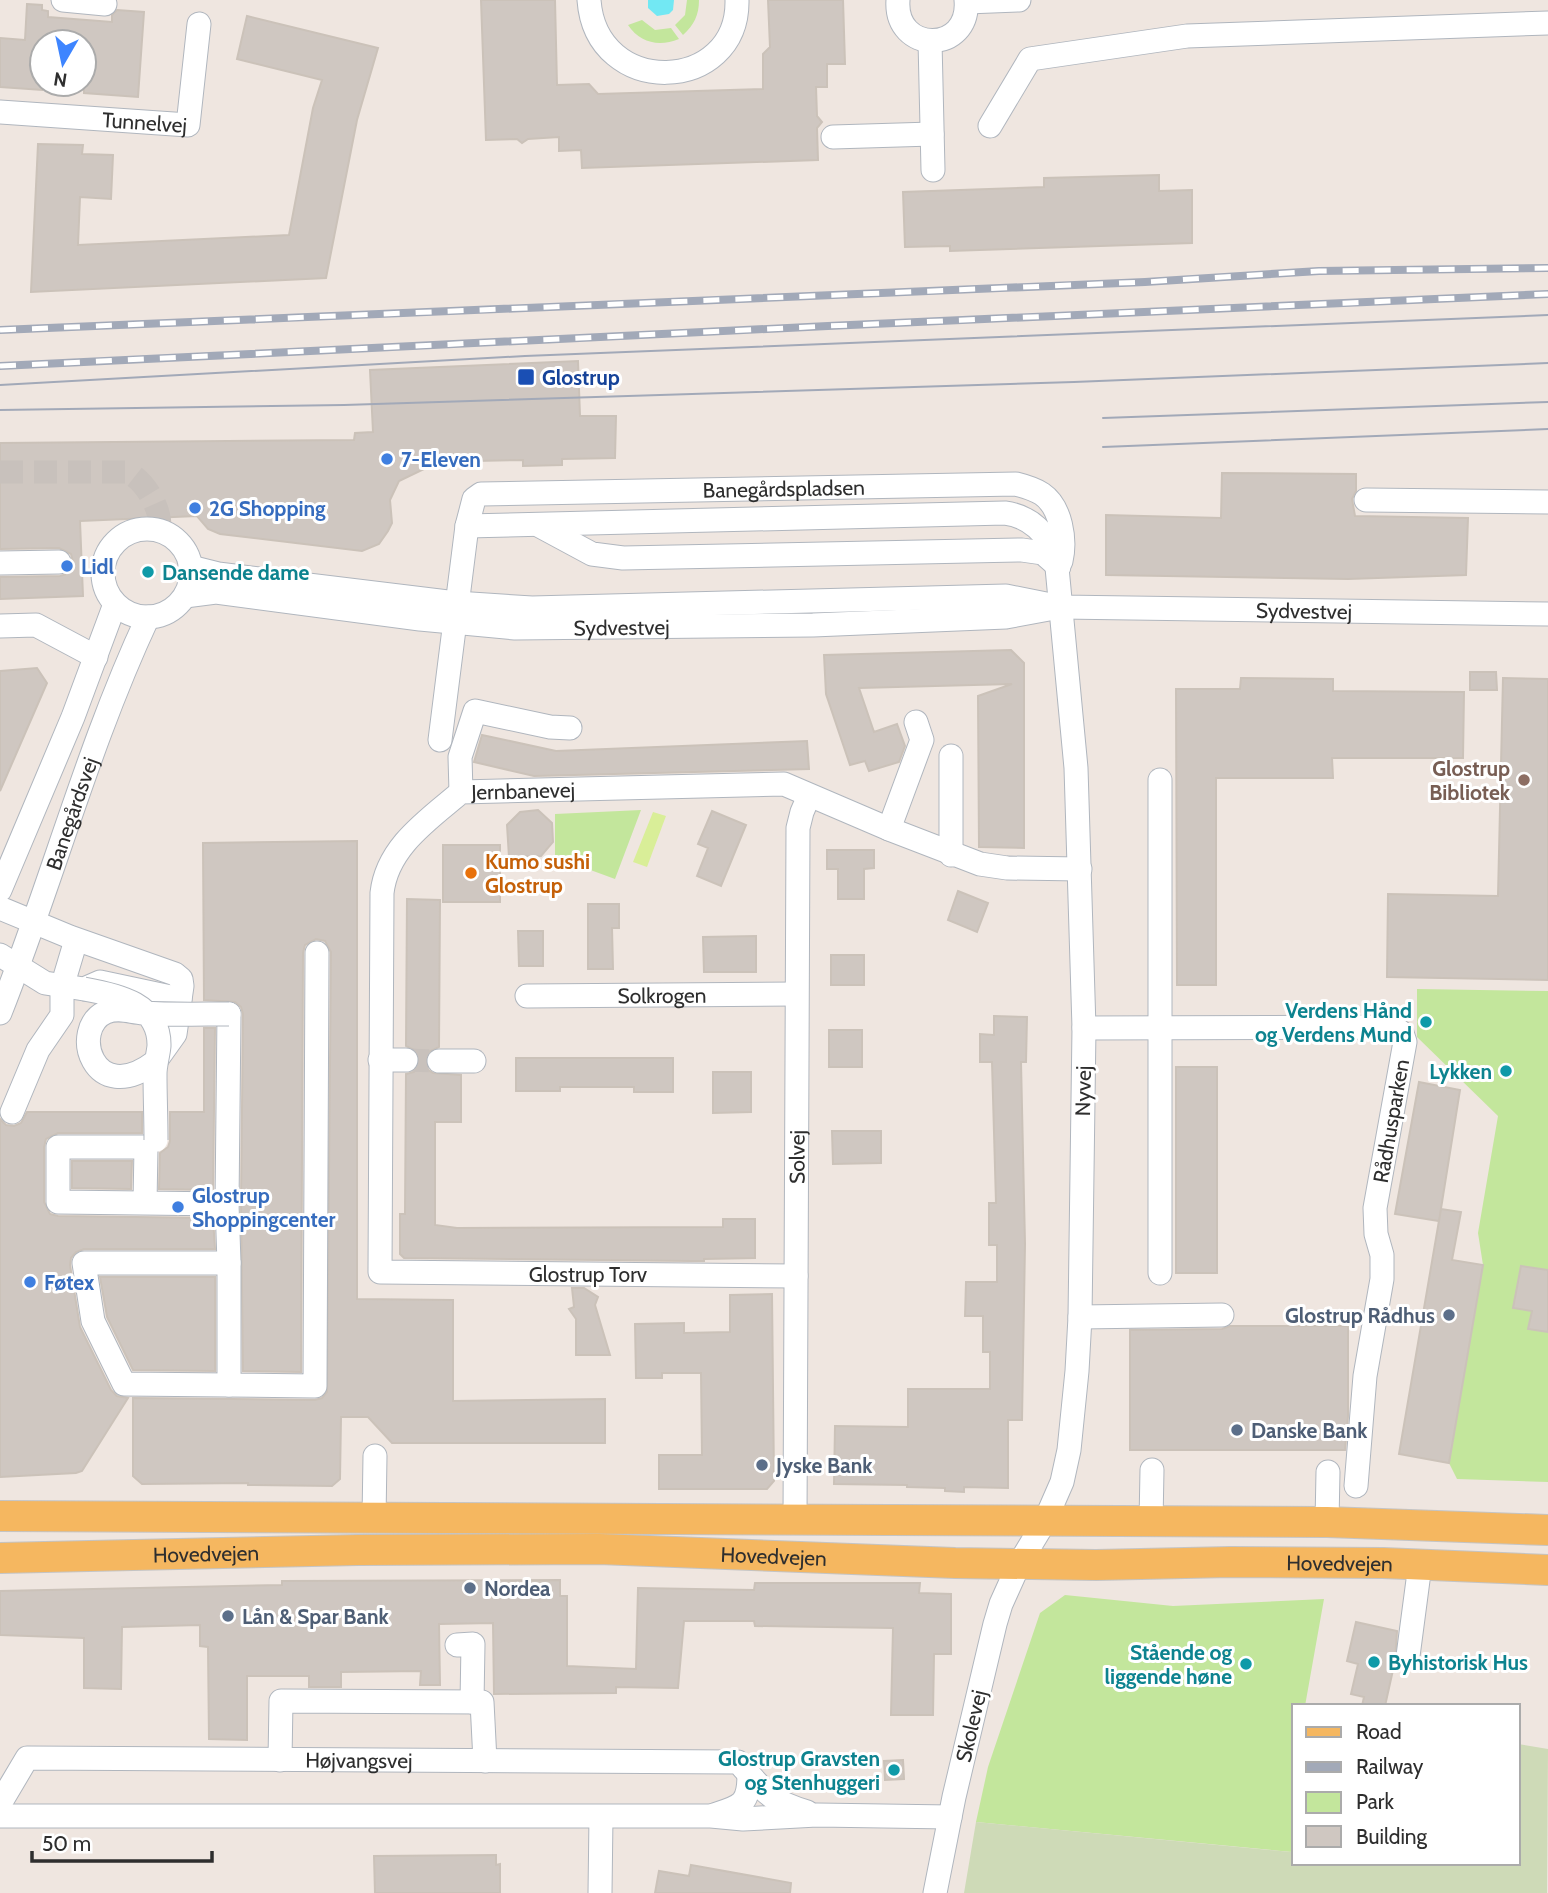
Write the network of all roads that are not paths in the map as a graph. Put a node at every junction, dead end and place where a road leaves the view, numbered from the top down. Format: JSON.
{"nodes":[{"id":1,"x":63,"y":0,"type":"edge"},
{"id":2,"x":589,"y":0,"type":"edge"},
{"id":3,"x":737,"y":0,"type":"edge"},
{"id":4,"x":898,"y":0,"type":"edge"},
{"id":5,"x":1019,"y":0,"type":"edge"},
{"id":6,"x":966,"y":1,"type":"edge"},
{"id":7,"x":106,"y":4,"type":"dead end"},
{"id":8,"x":1548,"y":23,"type":"edge"},
{"id":9,"x":199,"y":24,"type":"dead end"},
{"id":10,"x":930,"y":41,"type":"junction"},
{"id":11,"x":0,"y":112,"type":"edge"},
{"id":12,"x":990,"y":126,"type":"dead end"},
{"id":13,"x":932,"y":134,"type":"junction"},
{"id":14,"x":833,"y":136,"type":"dead end"},
{"id":15,"x":933,"y":170,"type":"dead end"},
{"id":16,"x":1366,"y":500,"type":"dead end"},
{"id":17,"x":1548,"y":502,"type":"edge"},
{"id":18,"x":537,"y":525,"type":"junction"},
{"id":19,"x":467,"y":526,"type":"junction"},
{"id":20,"x":59,"y":562,"type":"dead end"},
{"id":21,"x":0,"y":563,"type":"edge"},
{"id":22,"x":190,"y":567,"type":"junction"},
{"id":23,"x":1059,"y":567,"type":"junction"},
{"id":24,"x":185,"y":596,"type":"junction"},
{"id":25,"x":115,"y":604,"type":"junction"},
{"id":26,"x":1061,"y":607,"type":"junction"},
{"id":27,"x":455,"y":613,"type":"junction"},
{"id":28,"x":1548,"y":614,"type":"edge"},
{"id":29,"x":148,"y":617,"type":"junction"},
{"id":30,"x":0,"y":626,"type":"edge"},
{"id":31,"x":96,"y":657,"type":"junction"},
{"id":32,"x":916,"y":722,"type":"dead end"},
{"id":33,"x":570,"y":728,"type":"dead end"},
{"id":34,"x":440,"y":740,"type":"dead end"},
{"id":35,"x":951,"y":756,"type":"dead end"},
{"id":36,"x":1160,"y":780,"type":"dead end"},
{"id":37,"x":461,"y":792,"type":"junction"},
{"id":38,"x":809,"y":796,"type":"junction"},
{"id":39,"x":889,"y":830,"type":"junction"},
{"id":40,"x":951,"y":855,"type":"junction"},
{"id":41,"x":1080,"y":869,"type":"junction"},
{"id":42,"x":0,"y":890,"type":"edge"},
{"id":43,"x":0,"y":908,"type":"edge"},
{"id":44,"x":34,"y":922,"type":"junction"},
{"id":45,"x":76,"y":940,"type":"junction"},
{"id":46,"x":317,"y":953,"type":"dead end"},
{"id":47,"x":9,"y":961,"type":"edge"},
{"id":48,"x":73,"y":988,"type":"junction"},
{"id":49,"x":796,"y":994,"type":"junction"},
{"id":50,"x":527,"y":996,"type":"dead end"},
{"id":51,"x":180,"y":999,"type":"junction"},
{"id":52,"x":0,"y":1013,"type":"edge"},
{"id":53,"x":1084,"y":1028,"type":"junction"},
{"id":54,"x":1160,"y":1028,"type":"junction"},
{"id":55,"x":380,"y":1060,"type":"junction"},
{"id":56,"x":406,"y":1060,"type":"tunnel mouth"},
{"id":57,"x":439,"y":1060,"type":"tunnel mouth"},
{"id":58,"x":474,"y":1061,"type":"dead end"},
{"id":59,"x":12,"y":1112,"type":"dead end"},
{"id":60,"x":150,"y":1203,"type":"junction"},
{"id":61,"x":227,"y":1204,"type":"junction"},
{"id":62,"x":229,"y":1263,"type":"junction"},
{"id":63,"x":380,"y":1272,"type":"joint"},
{"id":64,"x":1160,"y":1273,"type":"dead end"},
{"id":65,"x":796,"y":1276,"type":"junction"},
{"id":66,"x":1222,"y":1315,"type":"dead end"},
{"id":67,"x":1080,"y":1317,"type":"junction"},
{"id":68,"x":229,"y":1385,"type":"junction"},
{"id":69,"x":375,"y":1455,"type":"dead end"},
{"id":70,"x":1152,"y":1470,"type":"dead end"},
{"id":71,"x":1328,"y":1472,"type":"dead end"},
{"id":72,"x":1356,"y":1486,"type":"dead end"},
{"id":73,"x":0,"y":1516,"type":"edge"},
{"id":74,"x":374,"y":1519,"type":"junction"},
{"id":75,"x":795,"y":1521,"type":"junction"},
{"id":76,"x":1045,"y":1521,"type":"junction"},
{"id":77,"x":1151,"y":1522,"type":"junction"},
{"id":78,"x":1327,"y":1522,"type":"junction"},
{"id":79,"x":1548,"y":1530,"type":"edge"},
{"id":80,"x":0,"y":1558,"type":"edge"},
{"id":81,"x":1019,"y":1564,"type":"junction"},
{"id":82,"x":1420,"y":1564,"type":"junction"},
{"id":83,"x":1548,"y":1570,"type":"edge"},
{"id":84,"x":457,"y":1644,"type":"dead end"},
{"id":85,"x":1408,"y":1656,"type":"dead end"},
{"id":86,"x":472,"y":1702,"type":"junction"},
{"id":87,"x":280,"y":1760,"type":"junction"},
{"id":88,"x":485,"y":1761,"type":"junction"},
{"id":89,"x":749,"y":1774,"type":"junction"},
{"id":90,"x":0,"y":1814,"type":"edge"},
{"id":91,"x":817,"y":1815,"type":"junction"},
{"id":92,"x":711,"y":1816,"type":"junction"},
{"id":93,"x":601,"y":1817,"type":"junction"},
{"id":94,"x":950,"y":1817,"type":"junction"},
{"id":95,"x":600,"y":1893,"type":"edge"},
{"id":96,"x":935,"y":1893,"type":"edge"}],
"edges":[{"from":1,"to":7,"type":"street"},
{"from":2,"to":3,"type":"street"},
{"from":4,"to":10,"type":"street"},
{"from":5,"to":6,"type":"street"},
{"from":6,"to":10,"type":"street"},
{"from":8,"to":12,"type":"street"},
{"from":9,"to":11,"type":"street","name":"Tunnelvej"},
{"from":10,"to":13,"type":"street"},
{"from":13,"to":14,"type":"street"},
{"from":13,"to":15,"type":"street"},
{"from":16,"to":17,"type":"street"},
{"from":18,"to":19,"type":"street","name":"Banegårdspladsen"},
{"from":18,"to":23,"type":"street","name":"Banegårdspladsen"},
{"from":18,"to":23,"type":"street","name":"Banegårdspladsen"},
{"from":19,"to":23,"type":"street","name":"Banegårdspladsen"},
{"from":19,"to":27,"type":"street","name":"Banegårdspladsen"},
{"from":20,"to":21,"type":"street"},
{"from":22,"to":24,"type":"street"},
{"from":22,"to":25,"type":"street"},
{"from":22,"to":27,"type":"street","name":"Sydvestvej"},
{"from":23,"to":26,"type":"street","name":"Banegårdspladsen"},
{"from":24,"to":27,"type":"street","name":"Sydvestvej"},
{"from":24,"to":29,"type":"street"},
{"from":25,"to":29,"type":"street"},
{"from":25,"to":31,"type":"street","name":"Banegårdsvej"},
{"from":26,"to":27,"type":"street","name":"Sydvestvej"},
{"from":26,"to":28,"type":"street","name":"Sydvestvej"},
{"from":26,"to":41,"type":"street","name":"Nyvej"},
{"from":27,"to":34,"type":"street","name":"Banegårdspladsen"},
{"from":29,"to":44,"type":"street","name":"Banegårdsvej"},
{"from":30,"to":31,"type":"street"},
{"from":31,"to":42,"type":"street","name":"Banegårdsvej"},
{"from":32,"to":39,"type":"street"},
{"from":33,"to":37,"type":"street"},
{"from":35,"to":40,"type":"street"},
{"from":36,"to":54,"type":"street"},
{"from":37,"to":38,"type":"street","name":"Jernbanevej"},
{"from":37,"to":55,"type":"street","name":"Jernbanevej"},
{"from":38,"to":39,"type":"street","name":"Jernbanevej"},
{"from":38,"to":49,"type":"street","name":"Solvej"},
{"from":39,"to":40,"type":"street","name":"Jernbanevej"},
{"from":40,"to":41,"type":"street","name":"Jernbanevej"},
{"from":41,"to":53,"type":"street","name":"Nyvej"},
{"from":43,"to":44,"type":"street"},
{"from":44,"to":45,"type":"street"},
{"from":44,"to":47,"type":"street","name":"Banegårdsvej"},
{"from":45,"to":48,"type":"street"},
{"from":45,"to":51,"type":"street"},
{"from":46,"to":68,"type":"street"},
{"from":47,"to":48,"type":"street"},
{"from":47,"to":52,"type":"street","name":"Banegårdsvej"},
{"from":48,"to":51,"type":"street"},
{"from":48,"to":59,"type":"street"},
{"from":48,"to":60,"type":"street","bridge":true},
{"from":49,"to":50,"type":"street","name":"Solkrogen"},
{"from":49,"to":65,"type":"street","name":"Solvej"},
{"from":51,"to":61,"type":"street","bridge":true},
{"from":53,"to":54,"type":"street","name":"Rådhusparken"},
{"from":53,"to":67,"type":"street","name":"Nyvej"},
{"from":54,"to":64,"type":"street"},
{"from":54,"to":72,"type":"street","name":"Rådhusparken"},
{"from":55,"to":56,"type":"street"},
{"from":55,"to":63,"type":"street","name":"Jernbanevej"},
{"from":57,"to":58,"type":"street"},
{"from":60,"to":60,"type":"street"},
{"from":60,"to":61,"type":"street"},
{"from":61,"to":62,"type":"street"},
{"from":62,"to":68,"type":"street"},
{"from":62,"to":68,"type":"street"},
{"from":63,"to":65,"type":"street","name":"Glostrup Torv"},
{"from":65,"to":75,"type":"street","name":"Solvej"},
{"from":66,"to":67,"type":"street"},
{"from":67,"to":76,"type":"street","name":"Nyvej"},
{"from":69,"to":74,"type":"street"},
{"from":70,"to":77,"type":"street"},
{"from":71,"to":78,"type":"street"},
{"from":73,"to":74,"type":"main road","name":"Hovedvejen"},
{"from":74,"to":75,"type":"main road","name":"Hovedvejen"},
{"from":75,"to":76,"type":"main road","name":"Hovedvejen"},
{"from":76,"to":77,"type":"main road","name":"Hovedvejen"},
{"from":76,"to":81,"type":"street","name":"Nyvej"},
{"from":77,"to":78,"type":"main road","name":"Hovedvejen"},
{"from":78,"to":79,"type":"main road","name":"Hovedvejen"},
{"from":80,"to":81,"type":"main road","name":"Hovedvejen"},
{"from":81,"to":82,"type":"main road","name":"Hovedvejen"},
{"from":81,"to":94,"type":"street","name":"Skolevej"},
{"from":82,"to":83,"type":"main road","name":"Hovedvejen"},
{"from":82,"to":85,"type":"street"},
{"from":84,"to":86,"type":"street"},
{"from":86,"to":87,"type":"street"},
{"from":86,"to":88,"type":"street"},
{"from":87,"to":88,"type":"street","name":"Højvangsvej"},
{"from":87,"to":90,"type":"street","name":"Højvangsvej"},
{"from":88,"to":89,"type":"street","name":"Højvangsvej"},
{"from":89,"to":91,"type":"street","name":"Højvangsvej"},
{"from":89,"to":92,"type":"street","name":"Højvangsvej"},
{"from":90,"to":93,"type":"street","name":"Højvangsvej"},
{"from":91,"to":92,"type":"street","name":"Højvangsvej"},
{"from":91,"to":94,"type":"street","name":"Højvangsvej"},
{"from":92,"to":93,"type":"street","name":"Højvangsvej"},
{"from":93,"to":95,"type":"street"},
{"from":94,"to":96,"type":"street","name":"Skolevej"}]}
